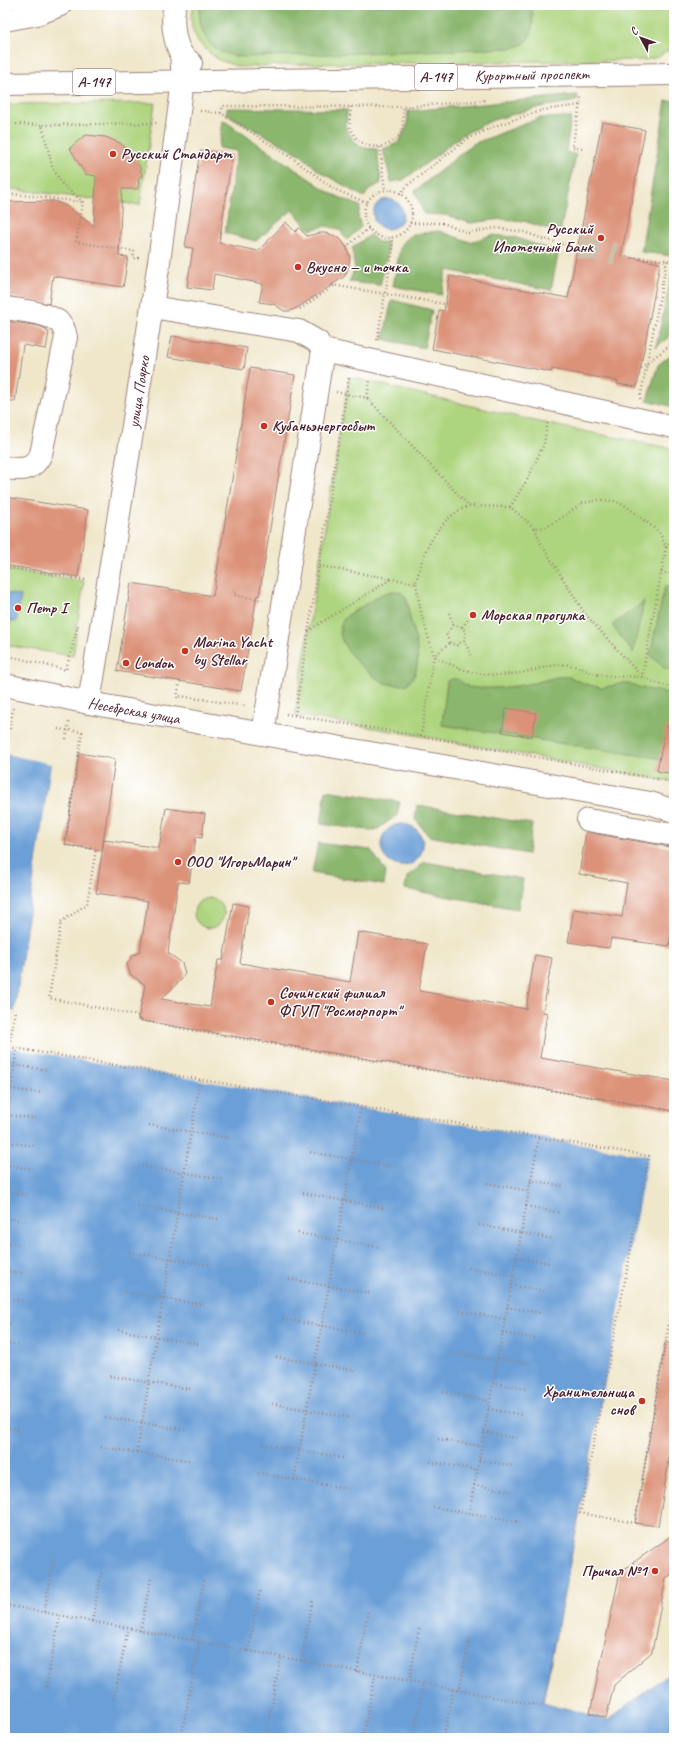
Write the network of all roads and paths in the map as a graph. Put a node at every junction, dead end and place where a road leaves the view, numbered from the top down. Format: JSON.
{"nodes":[{"id":1,"x":60,"y":5,"type":"edge"},
{"id":2,"x":175,"y":5,"type":"edge"},
{"id":3,"x":5,"y":20,"type":"edge"},
{"id":4,"x":181,"y":53,"type":"junction"},
{"id":5,"x":674,"y":63,"type":"edge"},
{"id":6,"x":645,"y":73,"type":"junction"},
{"id":7,"x":674,"y":74,"type":"edge"},
{"id":8,"x":183,"y":81,"type":"junction"},
{"id":9,"x":226,"y":81,"type":"junction"},
{"id":10,"x":5,"y":84,"type":"edge"},
{"id":11,"x":582,"y":92,"type":"dead end"},
{"id":12,"x":489,"y":100,"type":"dead end"},
{"id":13,"x":580,"y":105,"type":"junction"},
{"id":14,"x":351,"y":107,"type":"junction"},
{"id":15,"x":403,"y":107,"type":"junction"},
{"id":16,"x":16,"y":124,"type":"dead end"},
{"id":17,"x":42,"y":125,"type":"junction"},
{"id":18,"x":159,"y":130,"type":"dead end"},
{"id":19,"x":380,"y":147,"type":"junction"},
{"id":20,"x":584,"y":150,"type":"dead end"},
{"id":21,"x":385,"y":190,"type":"junction"},
{"id":22,"x":5,"y":193,"type":"edge"},
{"id":23,"x":400,"y":194,"type":"junction"},
{"id":24,"x":83,"y":202,"type":"junction"},
{"id":25,"x":367,"y":203,"type":"junction"},
{"id":26,"x":410,"y":223,"type":"junction"},
{"id":27,"x":369,"y":228,"type":"junction"},
{"id":28,"x":391,"y":237,"type":"junction"},
{"id":29,"x":566,"y":245,"type":"dead end"},
{"id":30,"x":346,"y":247,"type":"dead end"},
{"id":31,"x":636,"y":258,"type":"dead end"},
{"id":32,"x":667,"y":260,"type":"junction"},
{"id":33,"x":674,"y":261,"type":"edge"},
{"id":34,"x":159,"y":262,"type":"junction"},
{"id":35,"x":385,"y":293,"type":"junction"},
{"id":36,"x":445,"y":304,"type":"dead end"},
{"id":37,"x":152,"y":307,"type":"junction"},
{"id":38,"x":5,"y":308,"type":"edge"},
{"id":39,"x":294,"y":313,"type":"dead end"},
{"id":40,"x":674,"y":342,"type":"edge"},
{"id":41,"x":324,"y":350,"type":"junction"},
{"id":42,"x":373,"y":360,"type":"junction"},
{"id":43,"x":646,"y":364,"type":"junction"},
{"id":44,"x":641,"y":368,"type":"dead end"},
{"id":45,"x":349,"y":377,"type":"dead end"},
{"id":46,"x":553,"y":400,"type":"junction"},
{"id":47,"x":639,"y":405,"type":"dead end"},
{"id":48,"x":674,"y":427,"type":"edge"},
{"id":49,"x":5,"y":468,"type":"edge"},
{"id":50,"x":469,"y":506,"type":"junction"},
{"id":51,"x":510,"y":507,"type":"junction"},
{"id":52,"x":535,"y":528,"type":"junction"},
{"id":53,"x":674,"y":537,"type":"edge"},
{"id":54,"x":666,"y":547,"type":"junction"},
{"id":55,"x":319,"y":566,"type":"junction"},
{"id":56,"x":5,"y":567,"type":"edge"},
{"id":57,"x":661,"y":572,"type":"junction"},
{"id":58,"x":674,"y":575,"type":"edge"},
{"id":59,"x":391,"y":578,"type":"junction"},
{"id":60,"x":91,"y":580,"type":"dead end"},
{"id":61,"x":416,"y":583,"type":"junction"},
{"id":62,"x":235,"y":592,"type":"dead end"},
{"id":63,"x":265,"y":593,"type":"dead end"},
{"id":64,"x":264,"y":600,"type":"junction"},
{"id":65,"x":262,"y":608,"type":"dead end"},
{"id":66,"x":449,"y":613,"type":"dead end"},
{"id":67,"x":468,"y":620,"type":"dead end"},
{"id":68,"x":453,"y":625,"type":"junction"},
{"id":69,"x":462,"y":628,"type":"junction"},
{"id":70,"x":308,"y":631,"type":"junction"},
{"id":71,"x":464,"y":640,"type":"junction"},
{"id":72,"x":450,"y":643,"type":"junction"},
{"id":73,"x":5,"y":655,"type":"edge"},
{"id":74,"x":471,"y":655,"type":"dead end"},
{"id":75,"x":434,"y":656,"type":"junction"},
{"id":76,"x":66,"y":670,"type":"dead end"},
{"id":77,"x":642,"y":677,"type":"junction"},
{"id":78,"x":5,"y":685,"type":"edge"},
{"id":79,"x":674,"y":688,"type":"edge"},
{"id":80,"x":171,"y":694,"type":"dead end"},
{"id":81,"x":247,"y":699,"type":"dead end"},
{"id":82,"x":89,"y":703,"type":"junction"},
{"id":83,"x":246,"y":706,"type":"junction"},
{"id":84,"x":13,"y":708,"type":"dead end"},
{"id":85,"x":267,"y":710,"type":"junction"},
{"id":86,"x":295,"y":715,"type":"junction"},
{"id":87,"x":70,"y":718,"type":"dead end"},
{"id":88,"x":10,"y":729,"type":"dead end"},
{"id":89,"x":58,"y":729,"type":"dead end"},
{"id":90,"x":67,"y":730,"type":"junction"},
{"id":91,"x":263,"y":734,"type":"junction"},
{"id":92,"x":421,"y":736,"type":"junction"},
{"id":93,"x":66,"y":739,"type":"dead end"},
{"id":94,"x":674,"y":782,"type":"edge"},
{"id":95,"x":674,"y":811,"type":"edge"},
{"id":96,"x":588,"y":820,"type":"dead end"},
{"id":97,"x":674,"y":835,"type":"edge"},
{"id":98,"x":15,"y":1012,"type":"dead end"},
{"id":99,"x":17,"y":1048,"type":"junction"},
{"id":100,"x":5,"y":1064,"type":"edge"},
{"id":101,"x":14,"y":1065,"type":"junction"},
{"id":102,"x":47,"y":1070,"type":"dead end"},
{"id":103,"x":200,"y":1079,"type":"junction"},
{"id":104,"x":11,"y":1088,"type":"junction"},
{"id":105,"x":42,"y":1093,"type":"dead end"},
{"id":106,"x":5,"y":1098,"type":"edge"},
{"id":107,"x":9,"y":1098,"type":"junction"},
{"id":108,"x":361,"y":1107,"type":"junction"},
{"id":109,"x":674,"y":1111,"type":"edge"},
{"id":110,"x":7,"y":1115,"type":"junction"},
{"id":111,"x":39,"y":1119,"type":"dead end"},
{"id":112,"x":149,"y":1125,"type":"dead end"},
{"id":113,"x":5,"y":1126,"type":"edge"},
{"id":114,"x":191,"y":1132,"type":"junction"},
{"id":115,"x":538,"y":1137,"type":"junction"},
{"id":116,"x":229,"y":1138,"type":"dead end"},
{"id":117,"x":5,"y":1142,"type":"edge"},
{"id":118,"x":35,"y":1146,"type":"dead end"},
{"id":119,"x":310,"y":1152,"type":"dead end"},
{"id":120,"x":352,"y":1159,"type":"junction"},
{"id":121,"x":5,"y":1165,"type":"edge"},
{"id":122,"x":142,"y":1166,"type":"dead end"},
{"id":123,"x":390,"y":1166,"type":"dead end"},
{"id":124,"x":33,"y":1169,"type":"dead end"},
{"id":125,"x":184,"y":1173,"type":"junction"},
{"id":126,"x":223,"y":1179,"type":"dead end"},
{"id":127,"x":530,"y":1180,"type":"junction"},
{"id":128,"x":487,"y":1183,"type":"dead end"},
{"id":129,"x":562,"y":1186,"type":"dead end"},
{"id":130,"x":528,"y":1191,"type":"junction"},
{"id":131,"x":5,"y":1192,"type":"edge"},
{"id":132,"x":303,"y":1193,"type":"dead end"},
{"id":133,"x":28,"y":1195,"type":"dead end"},
{"id":134,"x":344,"y":1201,"type":"junction"},
{"id":135,"x":138,"y":1206,"type":"dead end"},
{"id":136,"x":526,"y":1206,"type":"junction"},
{"id":137,"x":383,"y":1208,"type":"dead end"},
{"id":138,"x":177,"y":1212,"type":"junction"},
{"id":139,"x":560,"y":1212,"type":"dead end"},
{"id":140,"x":5,"y":1218,"type":"edge"},
{"id":141,"x":218,"y":1219,"type":"dead end"},
{"id":142,"x":26,"y":1221,"type":"dead end"},
{"id":143,"x":479,"y":1225,"type":"dead end"},
{"id":144,"x":298,"y":1232,"type":"dead end"},
{"id":145,"x":521,"y":1233,"type":"junction"},
{"id":146,"x":554,"y":1239,"type":"dead end"},
{"id":147,"x":337,"y":1240,"type":"junction"},
{"id":148,"x":5,"y":1243,"type":"edge"},
{"id":149,"x":21,"y":1246,"type":"dead end"},
{"id":150,"x":378,"y":1247,"type":"dead end"},
{"id":151,"x":129,"y":1252,"type":"dead end"},
{"id":152,"x":516,"y":1257,"type":"junction"},
{"id":153,"x":170,"y":1258,"type":"junction"},
{"id":154,"x":549,"y":1262,"type":"dead end"},
{"id":155,"x":209,"y":1265,"type":"dead end"},
{"id":156,"x":469,"y":1268,"type":"dead end"},
{"id":157,"x":5,"y":1271,"type":"edge"},
{"id":158,"x":22,"y":1273,"type":"dead end"},
{"id":159,"x":513,"y":1276,"type":"junction"},
{"id":160,"x":288,"y":1278,"type":"dead end"},
{"id":161,"x":511,"y":1285,"type":"junction"},
{"id":162,"x":329,"y":1286,"type":"junction"},
{"id":163,"x":544,"y":1291,"type":"dead end"},
{"id":164,"x":124,"y":1292,"type":"dead end"},
{"id":165,"x":674,"y":1292,"type":"edge"},
{"id":166,"x":369,"y":1293,"type":"dead end"},
{"id":167,"x":5,"y":1298,"type":"edge"},
{"id":168,"x":163,"y":1299,"type":"junction"},
{"id":169,"x":23,"y":1301,"type":"dead end"},
{"id":170,"x":204,"y":1305,"type":"dead end"},
{"id":171,"x":507,"y":1307,"type":"junction"},
{"id":172,"x":460,"y":1311,"type":"dead end"},
{"id":173,"x":540,"y":1313,"type":"dead end"},
{"id":174,"x":283,"y":1319,"type":"dead end"},
{"id":175,"x":505,"y":1319,"type":"junction"},
{"id":176,"x":5,"y":1323,"type":"edge"},
{"id":177,"x":11,"y":1324,"type":"dead end"},
{"id":178,"x":322,"y":1326,"type":"junction"},
{"id":179,"x":118,"y":1330,"type":"dead end"},
{"id":180,"x":363,"y":1333,"type":"dead end"},
{"id":181,"x":502,"y":1333,"type":"junction"},
{"id":182,"x":157,"y":1337,"type":"junction"},
{"id":183,"x":537,"y":1340,"type":"dead end"},
{"id":184,"x":5,"y":1343,"type":"edge"},
{"id":185,"x":198,"y":1344,"type":"dead end"},
{"id":186,"x":19,"y":1345,"type":"dead end"},
{"id":187,"x":451,"y":1352,"type":"dead end"},
{"id":188,"x":276,"y":1357,"type":"dead end"},
{"id":189,"x":497,"y":1359,"type":"junction"},
{"id":190,"x":315,"y":1364,"type":"junction"},
{"id":191,"x":530,"y":1364,"type":"dead end"},
{"id":192,"x":356,"y":1371,"type":"dead end"},
{"id":193,"x":110,"y":1376,"type":"dead end"},
{"id":194,"x":149,"y":1382,"type":"junction"},
{"id":195,"x":493,"y":1383,"type":"junction"},
{"id":196,"x":5,"y":1388,"type":"edge"},
{"id":197,"x":13,"y":1389,"type":"dead end"},
{"id":198,"x":190,"y":1389,"type":"dead end"},
{"id":199,"x":527,"y":1389,"type":"dead end"},
{"id":200,"x":443,"y":1392,"type":"dead end"},
{"id":201,"x":490,"y":1401,"type":"junction"},
{"id":202,"x":268,"y":1403,"type":"dead end"},
{"id":203,"x":488,"y":1409,"type":"junction"},
{"id":204,"x":307,"y":1410,"type":"junction"},
{"id":205,"x":523,"y":1415,"type":"dead end"},
{"id":206,"x":105,"y":1417,"type":"dead end"},
{"id":207,"x":348,"y":1417,"type":"dead end"},
{"id":208,"x":142,"y":1423,"type":"junction"},
{"id":209,"x":5,"y":1427,"type":"edge"},
{"id":210,"x":18,"y":1429,"type":"dead end"},
{"id":211,"x":185,"y":1430,"type":"dead end"},
{"id":212,"x":674,"y":1431,"type":"edge"},
{"id":213,"x":484,"y":1432,"type":"junction"},
{"id":214,"x":516,"y":1438,"type":"dead end"},
{"id":215,"x":438,"y":1439,"type":"dead end"},
{"id":216,"x":262,"y":1444,"type":"dead end"},
{"id":217,"x":101,"y":1446,"type":"dead end"},
{"id":218,"x":481,"y":1446,"type":"junction"},
{"id":219,"x":300,"y":1450,"type":"junction"},
{"id":220,"x":137,"y":1452,"type":"junction"},
{"id":221,"x":342,"y":1458,"type":"dead end"},
{"id":222,"x":479,"y":1460,"type":"junction"},
{"id":223,"x":192,"y":1461,"type":"dead end"},
{"id":224,"x":430,"y":1462,"type":"dead end"},
{"id":225,"x":674,"y":1464,"type":"edge"},
{"id":226,"x":514,"y":1466,"type":"dead end"},
{"id":227,"x":477,"y":1470,"type":"junction"},
{"id":228,"x":258,"y":1473,"type":"dead end"},
{"id":229,"x":294,"y":1480,"type":"junction"},
{"id":230,"x":474,"y":1485,"type":"junction"},
{"id":231,"x":349,"y":1489,"type":"dead end"},
{"id":232,"x":510,"y":1491,"type":"dead end"},
{"id":233,"x":433,"y":1507,"type":"dead end"},
{"id":234,"x":469,"y":1513,"type":"junction"},
{"id":235,"x":520,"y":1522,"type":"dead end"},
{"id":236,"x":7,"y":1524,"type":"dead end"},
{"id":237,"x":5,"y":1534,"type":"edge"},
{"id":238,"x":54,"y":1560,"type":"dead end"},
{"id":239,"x":102,"y":1570,"type":"dead end"},
{"id":240,"x":151,"y":1578,"type":"dead end"},
{"id":241,"x":204,"y":1580,"type":"dead end"},
{"id":242,"x":260,"y":1590,"type":"dead end"},
{"id":243,"x":313,"y":1599,"type":"dead end"},
{"id":244,"x":5,"y":1605,"type":"edge"},
{"id":245,"x":368,"y":1610,"type":"dead end"},
{"id":246,"x":44,"y":1612,"type":"junction"},
{"id":247,"x":60,"y":1615,"type":"junction"},
{"id":248,"x":92,"y":1621,"type":"junction"},
{"id":249,"x":128,"y":1628,"type":"junction"},
{"id":250,"x":419,"y":1629,"type":"dead end"},
{"id":251,"x":140,"y":1630,"type":"junction"},
{"id":252,"x":470,"y":1637,"type":"dead end"},
{"id":253,"x":192,"y":1640,"type":"junction"},
{"id":254,"x":199,"y":1642,"type":"junction"},
{"id":255,"x":248,"y":1651,"type":"junction"},
{"id":256,"x":281,"y":1657,"type":"junction"},
{"id":257,"x":301,"y":1661,"type":"junction"},
{"id":258,"x":357,"y":1672,"type":"junction"},
{"id":259,"x":376,"y":1675,"type":"junction"},
{"id":260,"x":409,"y":1681,"type":"junction"},
{"id":261,"x":423,"y":1684,"type":"junction"},
{"id":262,"x":46,"y":1687,"type":"dead end"},
{"id":263,"x":453,"y":1689,"type":"junction"},
{"id":264,"x":459,"y":1691,"type":"junction"},
{"id":265,"x":114,"y":1699,"type":"dead end"},
{"id":266,"x":542,"y":1706,"type":"dead end"},
{"id":267,"x":181,"y":1738,"type":"edge"},
{"id":268,"x":265,"y":1738,"type":"edge"},
{"id":269,"x":363,"y":1738,"type":"edge"},
{"id":270,"x":413,"y":1738,"type":"edge"},
{"id":271,"x":444,"y":1738,"type":"edge"}],
"edges":[{"from":1,"to":3,"type":"main road"},
{"from":2,"to":4,"type":"main road"},
{"from":4,"to":8,"type":"main road","name":"улица Поярко"},
{"from":4,"to":9,"type":"main road","name":"Курортный проспект","number":"А-147"},
{"from":5,"to":6,"type":"main road","name":"Курортный проспект","number":"А-147"},
{"from":6,"to":7,"type":"main road","name":"Курортный проспект","number":"А-147"},
{"from":6,"to":9,"type":"main road","name":"Курортный проспект","number":"А-147"},
{"from":8,"to":9,"type":"main road","name":"Курортный проспект","number":"А-147"},
{"from":8,"to":10,"type":"main road","name":"Курортный проспект","number":"А-147"},
{"from":8,"to":34,"type":"main road","name":"улица Поярко"},
{"from":11,"to":13,"type":"path"},
{"from":12,"to":15,"type":"path"},
{"from":13,"to":20,"type":"path"},
{"from":13,"to":23,"type":"path"},
{"from":14,"to":15,"type":"path"},
{"from":14,"to":19,"type":"path"},
{"from":14,"to":25,"type":"path"},
{"from":15,"to":19,"type":"path"},
{"from":16,"to":17,"type":"path"},
{"from":17,"to":18,"type":"path"},
{"from":17,"to":24,"type":"path"},
{"from":19,"to":21,"type":"path"},
{"from":21,"to":23,"type":"path"},
{"from":21,"to":25,"type":"path"},
{"from":22,"to":24,"type":"path"},
{"from":23,"to":26,"type":"path"},
{"from":24,"to":34,"type":"path"},
{"from":25,"to":27,"type":"path"},
{"from":26,"to":28,"type":"path"},
{"from":26,"to":29,"type":"path"},
{"from":27,"to":28,"type":"path"},
{"from":27,"to":30,"type":"path"},
{"from":28,"to":35,"type":"path"},
{"from":31,"to":32,"type":"path"},
{"from":32,"to":33,"type":"path"},
{"from":32,"to":43,"type":"path"},
{"from":34,"to":37,"type":"main road","name":"улица Поярко"},
{"from":35,"to":36,"type":"path"},
{"from":35,"to":39,"type":"path"},
{"from":35,"to":42,"type":"path"},
{"from":37,"to":41,"type":"main road"},
{"from":37,"to":82,"type":"main road","name":"улица Поярко"},
{"from":38,"to":49,"type":"main road"},
{"from":40,"to":43,"type":"path"},
{"from":41,"to":42,"type":"main road"},
{"from":41,"to":85,"type":"main road"},
{"from":42,"to":46,"type":"main road"},
{"from":42,"to":50,"type":"path"},
{"from":43,"to":44,"type":"path"},
{"from":43,"to":47,"type":"path"},
{"from":45,"to":55,"type":"path"},
{"from":46,"to":48,"type":"main road"},
{"from":46,"to":51,"type":"path"},
{"from":50,"to":51,"type":"path"},
{"from":50,"to":61,"type":"path"},
{"from":51,"to":52,"type":"path"},
{"from":52,"to":54,"type":"path"},
{"from":52,"to":77,"type":"path"},
{"from":53,"to":54,"type":"path"},
{"from":54,"to":57,"type":"path"},
{"from":55,"to":59,"type":"path"},
{"from":55,"to":70,"type":"path"},
{"from":56,"to":60,"type":"path"},
{"from":57,"to":58,"type":"path"},
{"from":57,"to":77,"type":"path"},
{"from":59,"to":61,"type":"path"},
{"from":59,"to":70,"type":"path"},
{"from":61,"to":75,"type":"path"},
{"from":62,"to":64,"type":"path"},
{"from":63,"to":64,"type":"path"},
{"from":64,"to":65,"type":"path"},
{"from":66,"to":68,"type":"path"},
{"from":67,"to":69,"type":"path"},
{"from":68,"to":69,"type":"path"},
{"from":68,"to":72,"type":"path"},
{"from":69,"to":71,"type":"path"},
{"from":70,"to":86,"type":"path"},
{"from":71,"to":72,"type":"path"},
{"from":71,"to":74,"type":"path"},
{"from":72,"to":75,"type":"path"},
{"from":73,"to":76,"type":"path"},
{"from":75,"to":77,"type":"path"},
{"from":75,"to":92,"type":"path"},
{"from":77,"to":79,"type":"path"},
{"from":78,"to":82,"type":"main road","name":"Несебрская улица"},
{"from":80,"to":83,"type":"path"},
{"from":81,"to":83,"type":"path"},
{"from":82,"to":91,"type":"main road","name":"Несебрская улица"},
{"from":83,"to":85,"type":"path"},
{"from":84,"to":88,"type":"path"},
{"from":85,"to":86,"type":"path"},
{"from":85,"to":91,"type":"main road"},
{"from":86,"to":92,"type":"path"},
{"from":87,"to":90,"type":"path"},
{"from":89,"to":90,"type":"path"},
{"from":90,"to":93,"type":"path"},
{"from":90,"to":109,"type":"path"},
{"from":91,"to":95,"type":"main road","name":"Несебрская улица"},
{"from":92,"to":94,"type":"path"},
{"from":96,"to":97,"type":"main road"},
{"from":98,"to":99,"type":"path"},
{"from":99,"to":101,"type":"path"},
{"from":99,"to":103,"type":"path"},
{"from":100,"to":101,"type":"path"},
{"from":101,"to":102,"type":"path"},
{"from":101,"to":104,"type":"path"},
{"from":103,"to":108,"type":"path"},
{"from":103,"to":114,"type":"path"},
{"from":104,"to":105,"type":"path"},
{"from":104,"to":107,"type":"path"},
{"from":106,"to":107,"type":"path"},
{"from":107,"to":110,"type":"path"},
{"from":108,"to":115,"type":"path"},
{"from":108,"to":120,"type":"path"},
{"from":110,"to":111,"type":"path"},
{"from":110,"to":113,"type":"path"},
{"from":112,"to":114,"type":"path"},
{"from":114,"to":116,"type":"path"},
{"from":114,"to":125,"type":"path"},
{"from":115,"to":127,"type":"path"},
{"from":115,"to":165,"type":"path"},
{"from":117,"to":118,"type":"path"},
{"from":119,"to":120,"type":"path"},
{"from":120,"to":123,"type":"path"},
{"from":120,"to":134,"type":"path"},
{"from":121,"to":124,"type":"path"},
{"from":122,"to":125,"type":"path"},
{"from":125,"to":126,"type":"path"},
{"from":125,"to":138,"type":"path"},
{"from":127,"to":129,"type":"path"},
{"from":127,"to":130,"type":"path"},
{"from":128,"to":130,"type":"path"},
{"from":130,"to":136,"type":"path"},
{"from":131,"to":133,"type":"path"},
{"from":132,"to":134,"type":"path"},
{"from":134,"to":137,"type":"path"},
{"from":134,"to":147,"type":"path"},
{"from":135,"to":138,"type":"path"},
{"from":136,"to":139,"type":"path"},
{"from":136,"to":145,"type":"path"},
{"from":138,"to":141,"type":"path"},
{"from":138,"to":153,"type":"path"},
{"from":140,"to":142,"type":"path"},
{"from":143,"to":145,"type":"path"},
{"from":144,"to":147,"type":"path"},
{"from":145,"to":146,"type":"path"},
{"from":145,"to":152,"type":"path"},
{"from":147,"to":150,"type":"path"},
{"from":147,"to":162,"type":"path"},
{"from":148,"to":149,"type":"path"},
{"from":151,"to":153,"type":"path"},
{"from":152,"to":154,"type":"path"},
{"from":152,"to":159,"type":"path"},
{"from":153,"to":155,"type":"path"},
{"from":153,"to":168,"type":"path"},
{"from":156,"to":159,"type":"path"},
{"from":157,"to":158,"type":"path"},
{"from":159,"to":161,"type":"path"},
{"from":160,"to":162,"type":"path"},
{"from":161,"to":163,"type":"path"},
{"from":161,"to":171,"type":"path"},
{"from":162,"to":166,"type":"path"},
{"from":162,"to":178,"type":"path"},
{"from":164,"to":168,"type":"path"},
{"from":167,"to":169,"type":"path"},
{"from":168,"to":170,"type":"path"},
{"from":168,"to":182,"type":"path"},
{"from":171,"to":173,"type":"path"},
{"from":171,"to":175,"type":"path"},
{"from":172,"to":175,"type":"path"},
{"from":174,"to":178,"type":"path"},
{"from":175,"to":181,"type":"path"},
{"from":176,"to":177,"type":"path"},
{"from":178,"to":180,"type":"path"},
{"from":178,"to":190,"type":"path"},
{"from":179,"to":182,"type":"path"},
{"from":181,"to":183,"type":"path"},
{"from":181,"to":189,"type":"path"},
{"from":182,"to":185,"type":"path"},
{"from":182,"to":194,"type":"path"},
{"from":184,"to":186,"type":"path"},
{"from":187,"to":189,"type":"path"},
{"from":188,"to":190,"type":"path"},
{"from":189,"to":191,"type":"path"},
{"from":189,"to":195,"type":"path"},
{"from":190,"to":192,"type":"path"},
{"from":190,"to":204,"type":"path"},
{"from":193,"to":194,"type":"path"},
{"from":194,"to":198,"type":"path"},
{"from":194,"to":208,"type":"path"},
{"from":195,"to":199,"type":"path"},
{"from":195,"to":201,"type":"path"},
{"from":196,"to":197,"type":"path"},
{"from":200,"to":201,"type":"path"},
{"from":201,"to":203,"type":"path"},
{"from":202,"to":204,"type":"path"},
{"from":203,"to":205,"type":"path"},
{"from":203,"to":213,"type":"path"},
{"from":204,"to":207,"type":"path"},
{"from":204,"to":219,"type":"path"},
{"from":206,"to":208,"type":"path"},
{"from":208,"to":211,"type":"path"},
{"from":208,"to":220,"type":"path"},
{"from":209,"to":210,"type":"path"},
{"from":212,"to":225,"type":"path"},
{"from":213,"to":214,"type":"path"},
{"from":213,"to":218,"type":"path"},
{"from":215,"to":218,"type":"path"},
{"from":216,"to":219,"type":"path"},
{"from":217,"to":220,"type":"path"},
{"from":218,"to":222,"type":"path"},
{"from":219,"to":221,"type":"path"},
{"from":219,"to":229,"type":"path"},
{"from":220,"to":223,"type":"path"},
{"from":222,"to":226,"type":"path"},
{"from":222,"to":227,"type":"path"},
{"from":224,"to":227,"type":"path"},
{"from":227,"to":230,"type":"path"},
{"from":228,"to":229,"type":"path"},
{"from":229,"to":231,"type":"path"},
{"from":230,"to":232,"type":"path"},
{"from":230,"to":234,"type":"path"},
{"from":233,"to":234,"type":"path"},
{"from":234,"to":235,"type":"path"},
{"from":236,"to":237,"type":"path"},
{"from":238,"to":246,"type":"path"},
{"from":239,"to":248,"type":"path"},
{"from":240,"to":251,"type":"path"},
{"from":241,"to":253,"type":"path"},
{"from":242,"to":255,"type":"path"},
{"from":243,"to":257,"type":"path"},
{"from":244,"to":246,"type":"path"},
{"from":245,"to":258,"type":"path"},
{"from":246,"to":247,"type":"path"},
{"from":247,"to":248,"type":"path"},
{"from":247,"to":262,"type":"path"},
{"from":248,"to":249,"type":"path"},
{"from":249,"to":251,"type":"path"},
{"from":249,"to":265,"type":"path"},
{"from":250,"to":260,"type":"path"},
{"from":251,"to":253,"type":"path"},
{"from":252,"to":264,"type":"path"},
{"from":253,"to":254,"type":"path"},
{"from":254,"to":255,"type":"path"},
{"from":254,"to":267,"type":"path"},
{"from":255,"to":256,"type":"path"},
{"from":256,"to":257,"type":"path"},
{"from":256,"to":268,"type":"path"},
{"from":257,"to":258,"type":"path"},
{"from":258,"to":259,"type":"path"},
{"from":259,"to":260,"type":"path"},
{"from":259,"to":269,"type":"path"},
{"from":260,"to":261,"type":"path"},
{"from":261,"to":263,"type":"path"},
{"from":261,"to":270,"type":"path"},
{"from":263,"to":264,"type":"path"},
{"from":263,"to":271,"type":"path"},
{"from":264,"to":266,"type":"path"}]}
